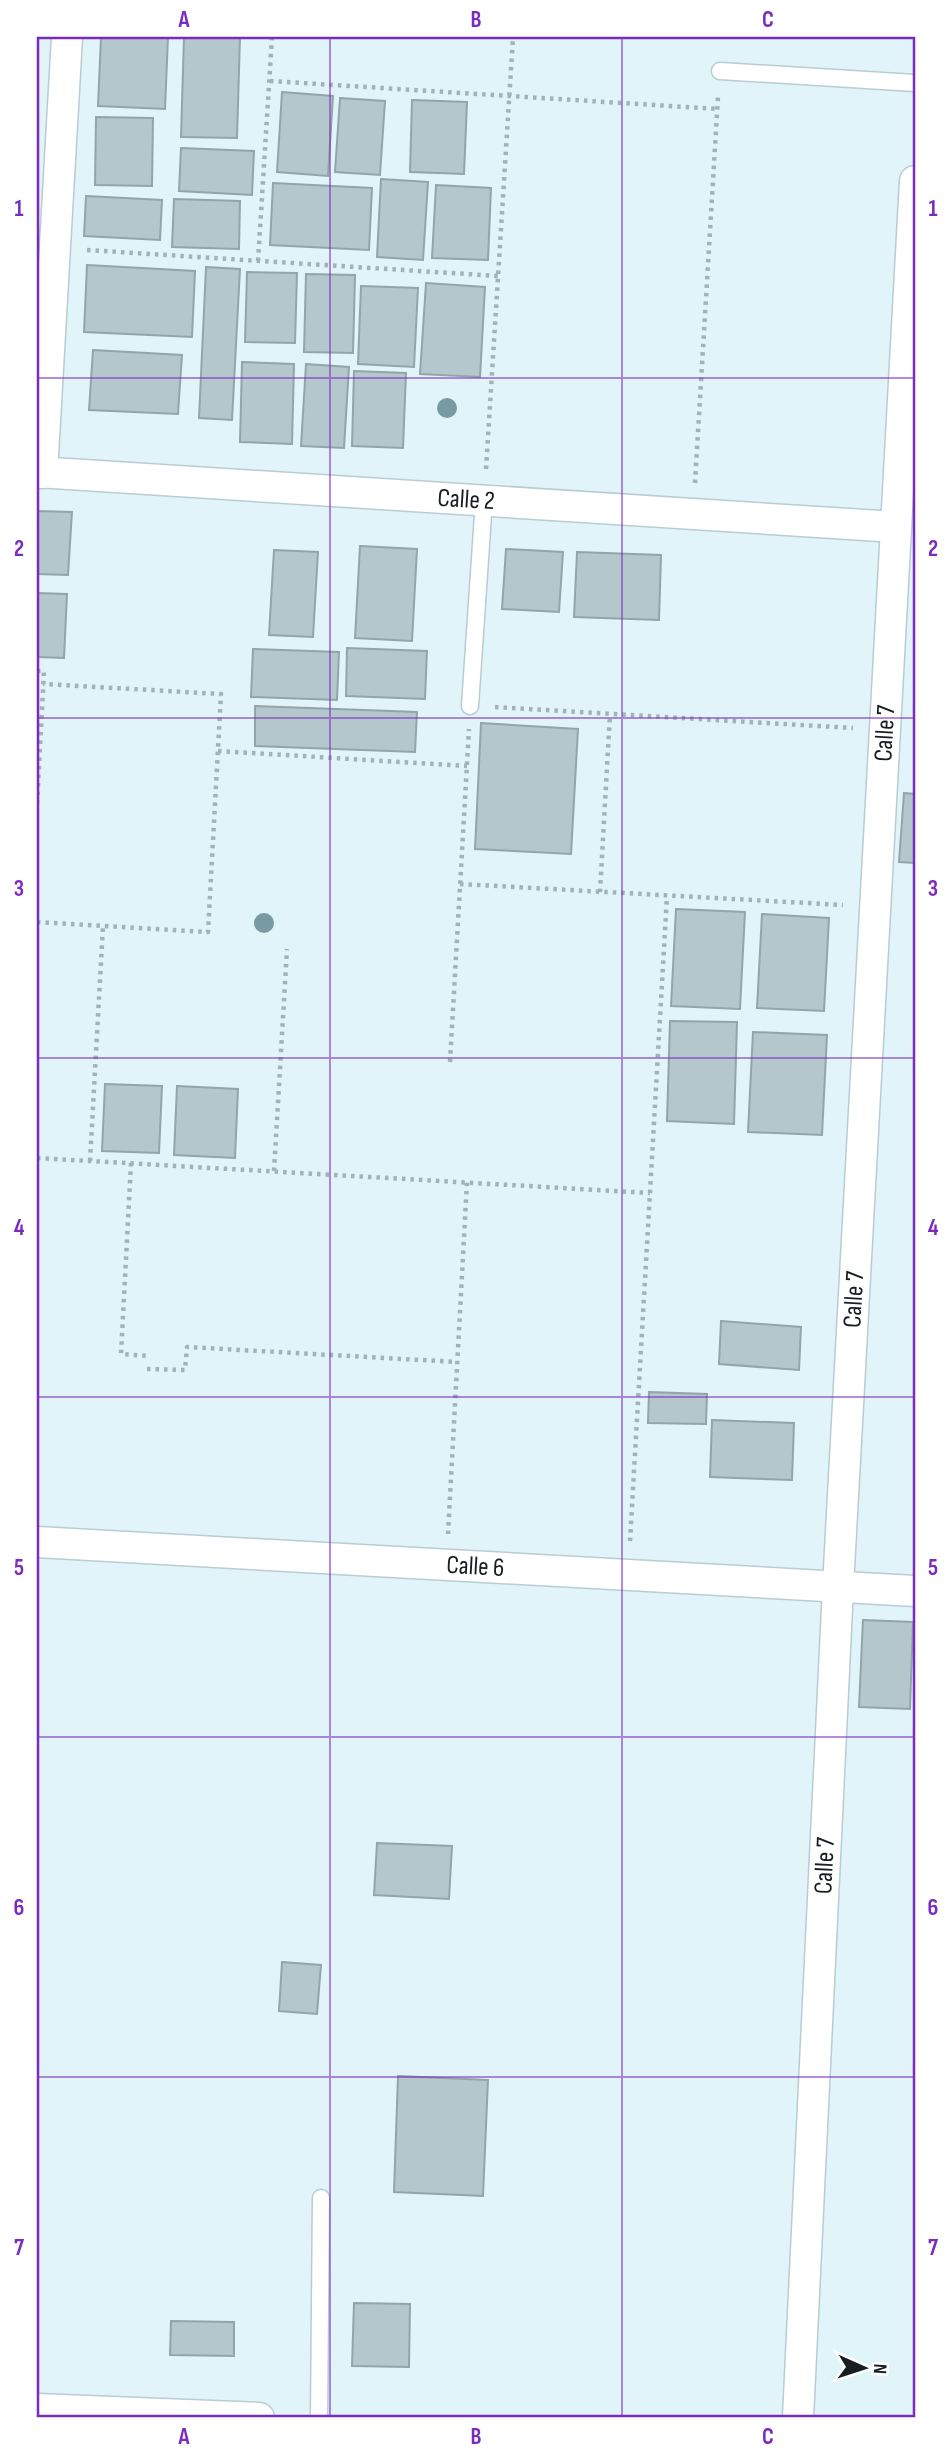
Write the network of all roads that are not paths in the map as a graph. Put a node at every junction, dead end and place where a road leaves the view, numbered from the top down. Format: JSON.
{"nodes":[{"id":1,"x":67,"y":37,"type":"edge"},
{"id":2,"x":720,"y":71,"type":"road end"},
{"id":3,"x":915,"y":83,"type":"edge"},
{"id":4,"x":915,"y":181,"type":"edge"},
{"id":5,"x":914,"y":230,"type":"edge"},
{"id":6,"x":39,"y":472,"type":"edge"},
{"id":7,"x":484,"y":500,"type":"junction"},
{"id":8,"x":896,"y":527,"type":"junction"},
{"id":9,"x":470,"y":706,"type":"road end"},
{"id":10,"x":37,"y":1542,"type":"edge"},
{"id":11,"x":838,"y":1587,"type":"junction"},
{"id":12,"x":915,"y":1591,"type":"edge"},
{"id":13,"x":321,"y":2198,"type":"dead end"},
{"id":14,"x":37,"y":2409,"type":"edge"},
{"id":15,"x":259,"y":2418,"type":"edge"},
{"id":16,"x":318,"y":2418,"type":"edge"},
{"id":17,"x":798,"y":2418,"type":"edge"}],
"edges":[{"from":1,"to":6,"type":"street"},
{"from":2,"to":3,"type":"lane"},
{"from":4,"to":5,"type":"street","name":"Calle 7"},
{"from":5,"to":8,"type":"street","name":"Calle 7"},
{"from":6,"to":7,"type":"street","name":"Calle 2"},
{"from":7,"to":8,"type":"street","name":"Calle 2"},
{"from":7,"to":9,"type":"lane"},
{"from":8,"to":11,"type":"street","name":"Calle 7"},
{"from":10,"to":11,"type":"street","name":"Calle 6"},
{"from":11,"to":12,"type":"street","name":"Calle 6"},
{"from":11,"to":17,"type":"street","name":"Calle 7"},
{"from":13,"to":16,"type":"lane"},
{"from":14,"to":15,"type":"street"}]}
